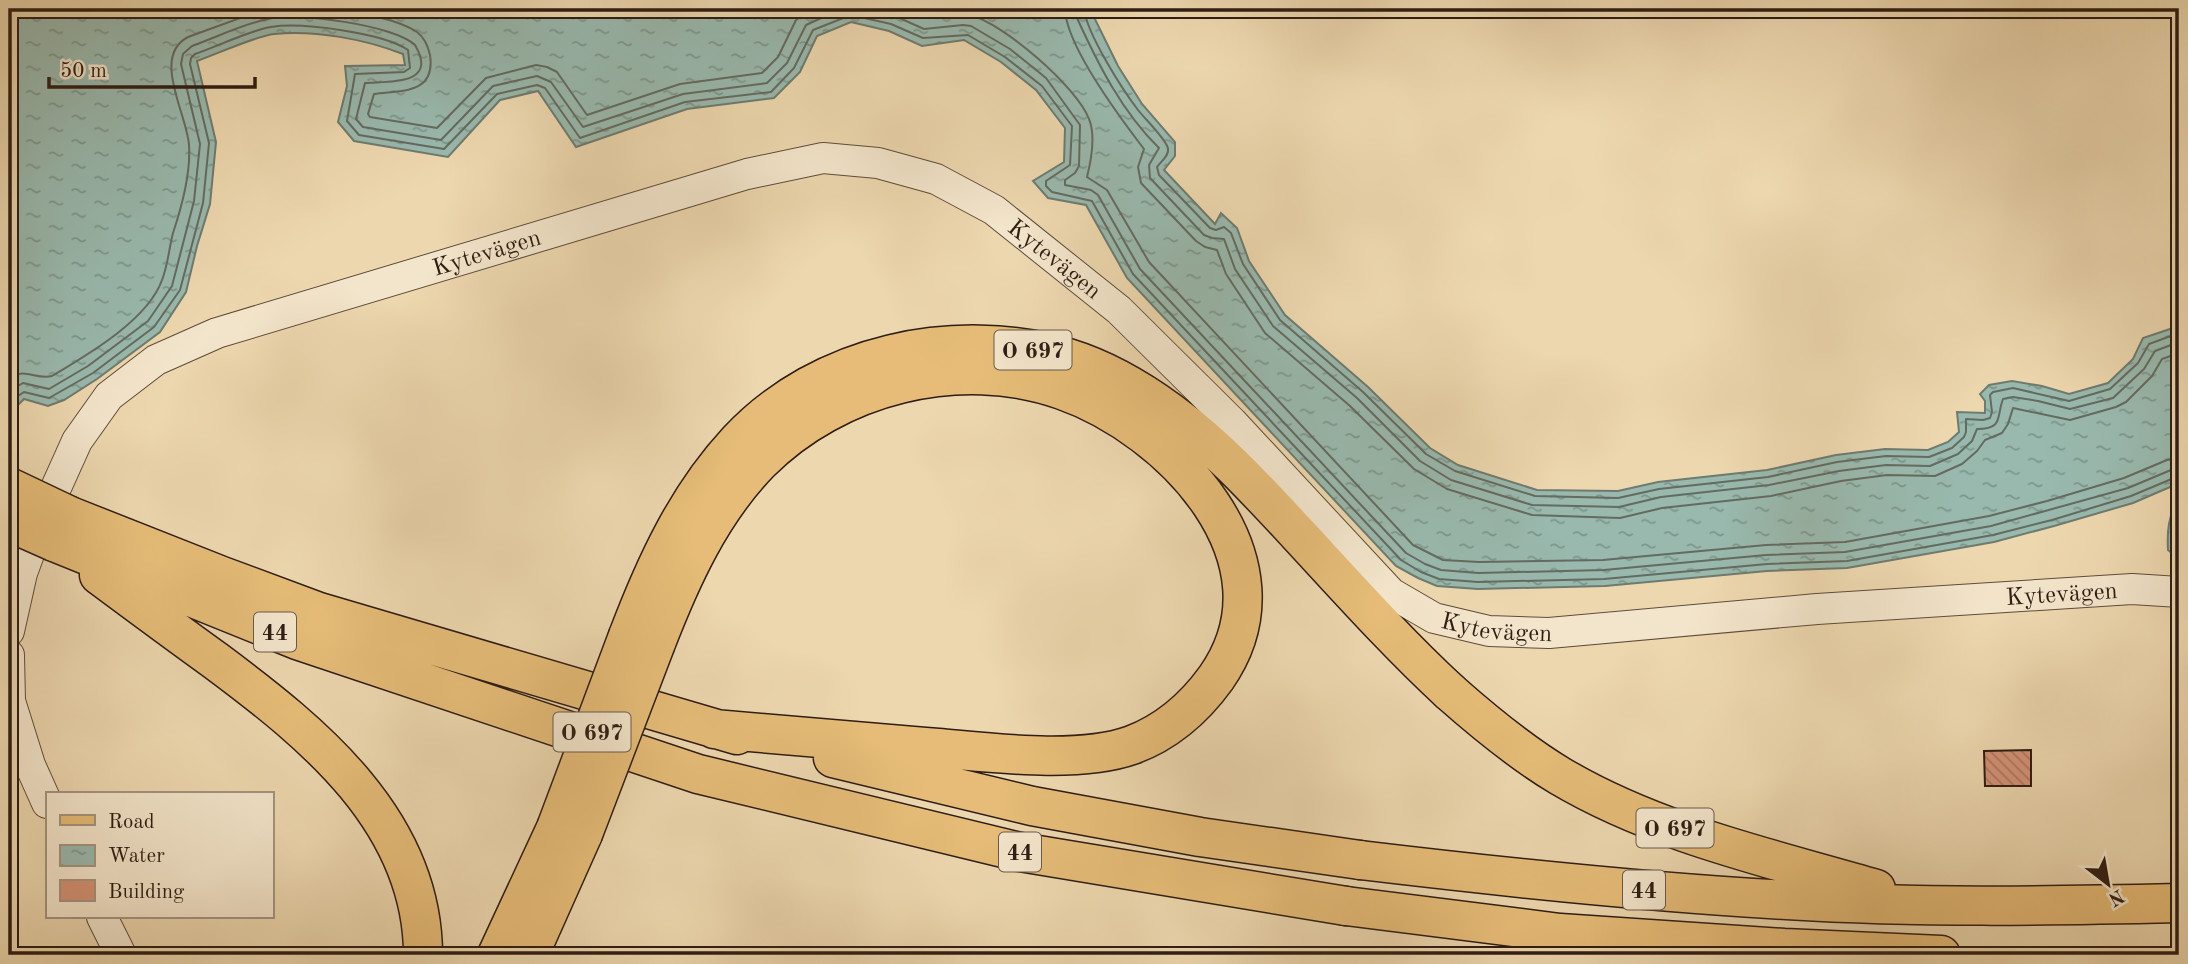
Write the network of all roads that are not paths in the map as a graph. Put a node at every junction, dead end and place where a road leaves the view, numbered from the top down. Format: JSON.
{"nodes":[{"id":1,"x":9,"y":487,"type":"edge"},
{"id":2,"x":9,"y":522,"type":"edge"},
{"id":3,"x":62,"y":529,"type":"junction"},
{"id":4,"x":2179,"y":593,"type":"edge"},
{"id":5,"x":9,"y":631,"type":"edge"},
{"id":6,"x":642,"y":639,"type":"junction"},
{"id":7,"x":9,"y":655,"type":"edge"},
{"id":8,"x":714,"y":729,"type":"junction"},
{"id":9,"x":46,"y":801,"type":"edge"},
{"id":10,"x":570,"y":831,"type":"junction"},
{"id":11,"x":2179,"y":903,"type":"edge"},
{"id":12,"x":1929,"y":904,"type":"junction"},
{"id":13,"x":102,"y":918,"type":"edge"},
{"id":14,"x":121,"y":955,"type":"edge"},
{"id":15,"x":423,"y":955,"type":"edge"},
{"id":16,"x":497,"y":955,"type":"edge"},
{"id":17,"x":529,"y":955,"type":"edge"},
{"id":18,"x":1941,"y":955,"type":"edge"}],
"edges":[{"from":1,"to":3,"type":"main road","number":"44","bridge":true},
{"from":2,"to":3,"type":"main road","number":"44","bridge":true},
{"from":3,"to":8,"type":"main road","number":"44"},
{"from":3,"to":15,"type":"main road"},
{"from":3,"to":18,"type":"main road","number":"44"},
{"from":4,"to":5,"type":"street","name":"Kytevägen"},
{"from":6,"to":8,"type":"main road"},
{"from":6,"to":10,"type":"main road","number":"O 697","bridge":true},
{"from":6,"to":12,"type":"main road","number":"O 697"},
{"from":7,"to":9,"type":"street"},
{"from":8,"to":12,"type":"main road","number":"44"},
{"from":10,"to":16,"type":"main road","number":"O 697"},
{"from":10,"to":17,"type":"main road"},
{"from":11,"to":12,"type":"main road","number":"44"},
{"from":13,"to":14,"type":"street"}]}
